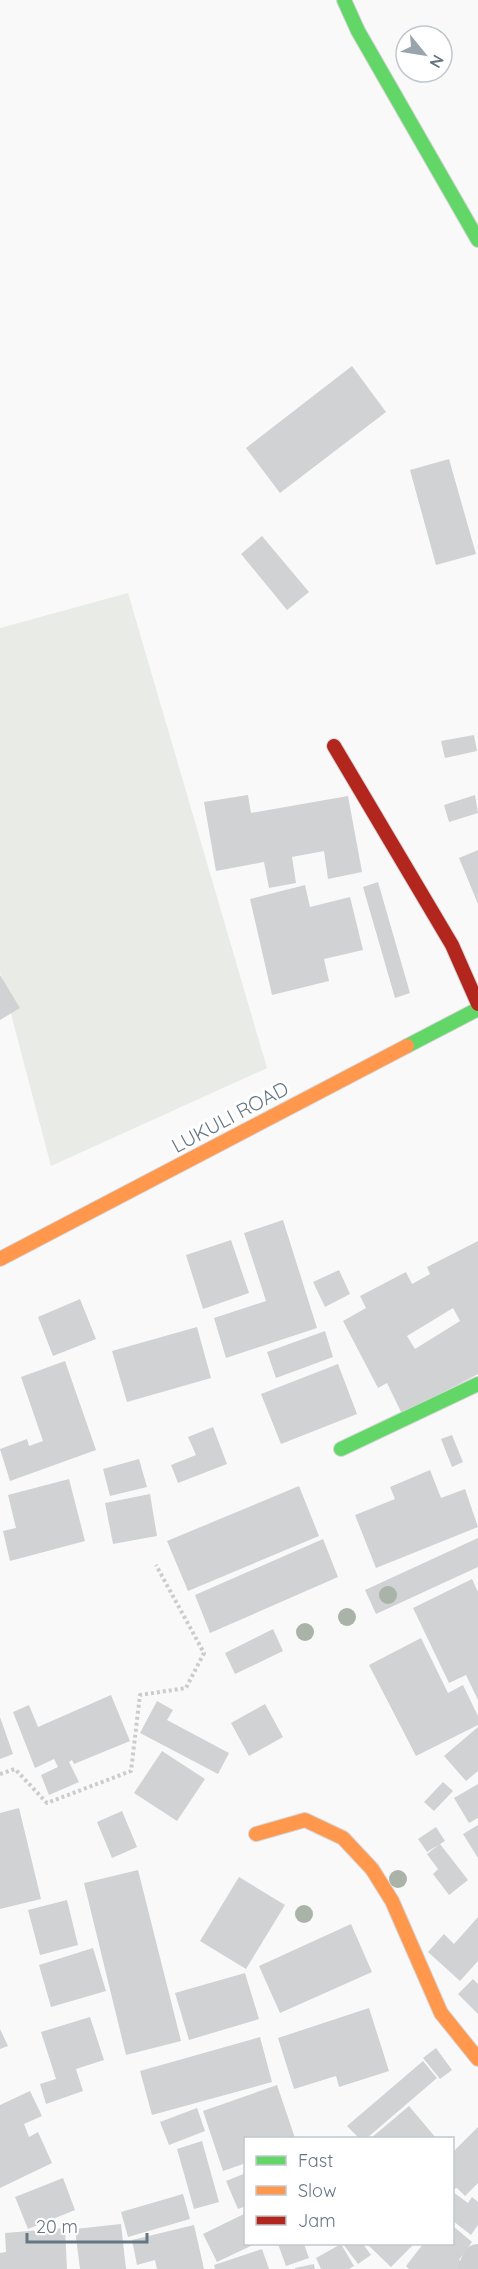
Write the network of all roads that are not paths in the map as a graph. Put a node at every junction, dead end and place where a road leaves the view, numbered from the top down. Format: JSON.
{"nodes":[{"id":1,"x":344,"y":0,"type":"edge"},
{"id":2,"x":478,"y":240,"type":"edge"},
{"id":3,"x":334,"y":746,"type":"dead end"},
{"id":4,"x":478,"y":1004,"type":"edge"},
{"id":5,"x":478,"y":1009,"type":"edge"},
{"id":6,"x":0,"y":1259,"type":"edge"},
{"id":7,"x":478,"y":1384,"type":"edge"},
{"id":8,"x":341,"y":1449,"type":"dead end"},
{"id":9,"x":256,"y":1834,"type":"dead end"},
{"id":10,"x":478,"y":2059,"type":"edge"},
{"id":11,"x":478,"y":2260,"type":"edge"},
{"id":12,"x":474,"y":2269,"type":"edge"}],
"edges":[{"from":1,"to":2,"type":"street"},
{"from":3,"to":4,"type":"street"},
{"from":5,"to":6,"type":"street","name":"LUKULI ROAD"},
{"from":7,"to":8,"type":"street"},
{"from":9,"to":10,"type":"street"},
{"from":11,"to":12,"type":"street"}]}
